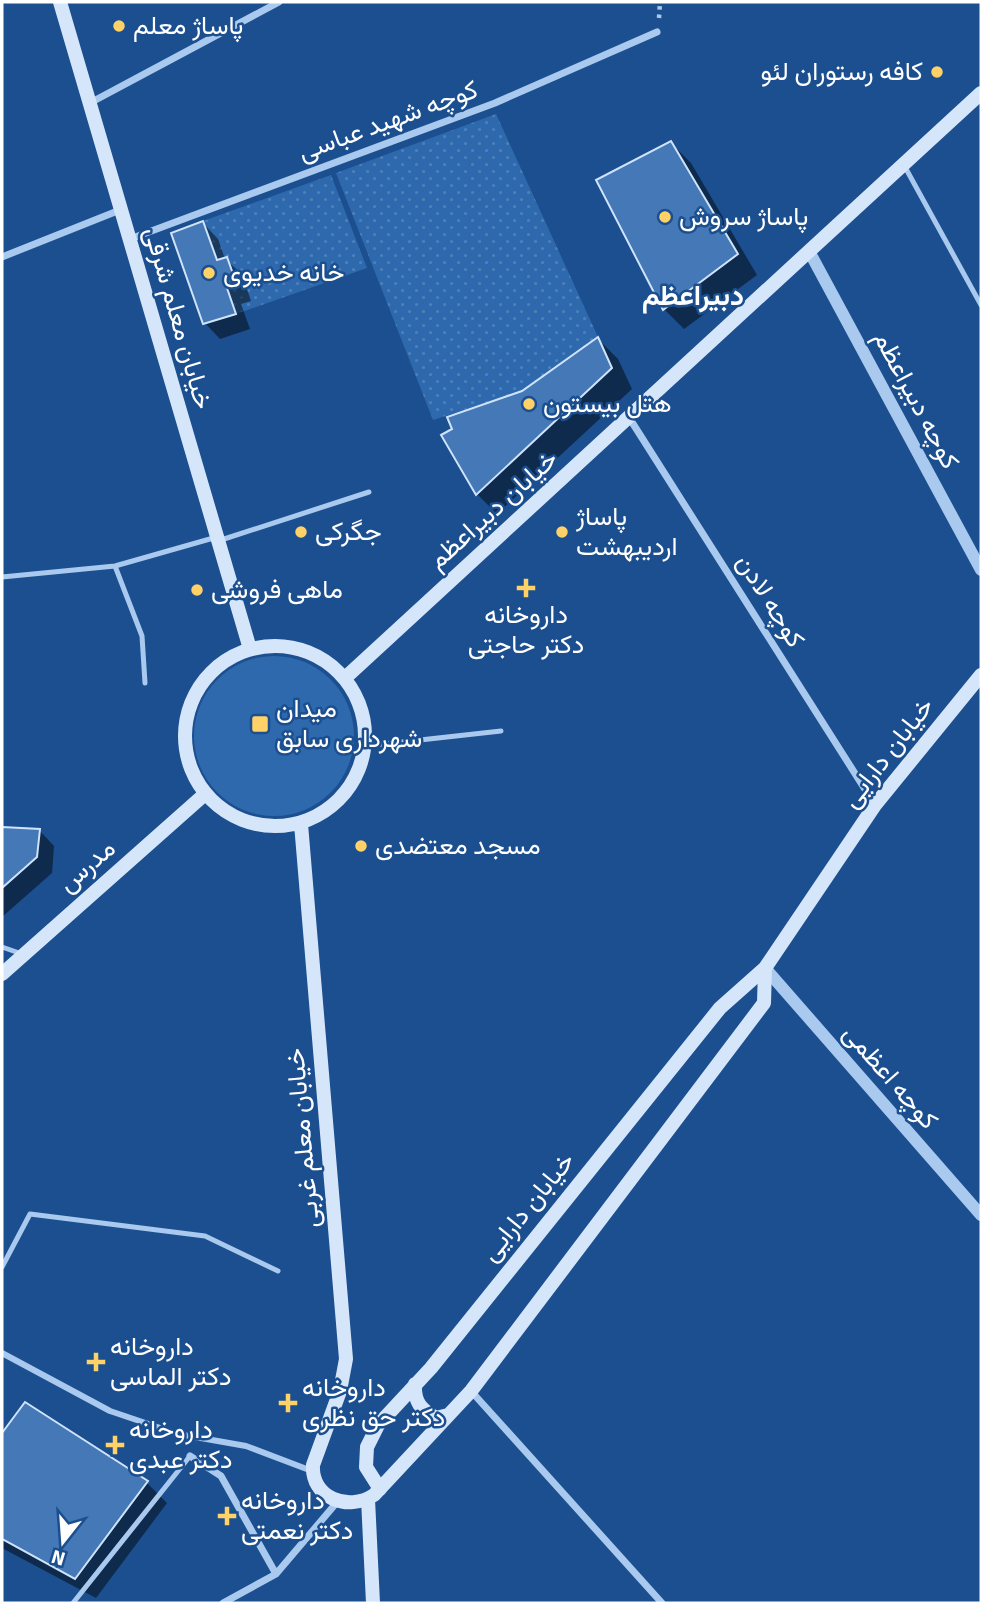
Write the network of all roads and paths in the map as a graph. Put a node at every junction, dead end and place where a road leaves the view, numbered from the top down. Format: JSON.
{"nodes":[{"id":1,"x":60,"y":2,"type":"edge"},
{"id":2,"x":279,"y":2,"type":"edge"},
{"id":3,"x":657,"y":33,"type":"dead end"},
{"id":4,"x":981,"y":93,"type":"edge"},
{"id":5,"x":88,"y":104,"type":"junction"},
{"id":6,"x":904,"y":165,"type":"junction"},
{"id":7,"x":120,"y":210,"type":"junction"},
{"id":8,"x":130,"y":240,"type":"junction"},
{"id":9,"x":810,"y":253,"type":"junction"},
{"id":10,"x":2,"y":257,"type":"edge"},
{"id":11,"x":981,"y":305,"type":"edge"},
{"id":12,"x":629,"y":419,"type":"junction"},
{"id":13,"x":369,"y":492,"type":"dead end"},
{"id":14,"x":218,"y":539,"type":"junction"},
{"id":15,"x":115,"y":566,"type":"junction"},
{"id":16,"x":981,"y":570,"type":"edge"},
{"id":17,"x":2,"y":577,"type":"edge"},
{"id":18,"x":250,"y":649,"type":"junction"},
{"id":19,"x":981,"y":675,"type":"edge"},
{"id":20,"x":345,"y":678,"type":"junction"},
{"id":21,"x":145,"y":683,"type":"dead end"},
{"id":22,"x":501,"y":731,"type":"dead end"},
{"id":23,"x":366,"y":746,"type":"junction"},
{"id":24,"x":205,"y":794,"type":"junction"},
{"id":25,"x":875,"y":805,"type":"junction"},
{"id":26,"x":300,"y":824,"type":"junction"},
{"id":27,"x":2,"y":947,"type":"edge"},
{"id":28,"x":24,"y":954,"type":"junction"},
{"id":29,"x":765,"y":968,"type":"junction"},
{"id":30,"x":2,"y":974,"type":"edge"},
{"id":31,"x":981,"y":1214,"type":"edge"},
{"id":32,"x":2,"y":1267,"type":"edge"},
{"id":33,"x":278,"y":1271,"type":"dead end"},
{"id":34,"x":2,"y":1353,"type":"edge"},
{"id":35,"x":415,"y":1384,"type":"junction"},
{"id":36,"x":471,"y":1391,"type":"junction"},
{"id":37,"x":448,"y":1415,"type":"junction"},
{"id":38,"x":190,"y":1456,"type":"joint"},
{"id":39,"x":313,"y":1471,"type":"junction"},
{"id":40,"x":380,"y":1489,"type":"junction"},
{"id":41,"x":368,"y":1499,"type":"junction"},
{"id":42,"x":338,"y":1501,"type":"junction"},
{"id":43,"x":276,"y":1574,"type":"junction"},
{"id":44,"x":73,"y":1603,"type":"edge"},
{"id":45,"x":223,"y":1603,"type":"edge"},
{"id":46,"x":373,"y":1603,"type":"edge"},
{"id":47,"x":662,"y":1603,"type":"edge"}],
"edges":[{"from":1,"to":5,"type":"main road","name":"خیابان معلم شرقی"},
{"from":2,"to":5,"type":"street"},
{"from":3,"to":8,"type":"street","name":"کوچه شهید عباسی"},
{"from":4,"to":6,"type":"main road","name":"خیابان دبیراعظم"},
{"from":5,"to":7,"type":"main road","name":"خیابان معلم شرقی"},
{"from":6,"to":9,"type":"main road","name":"خیابان دبیراعظم"},
{"from":6,"to":11,"type":"lane"},
{"from":7,"to":8,"type":"main road","name":"خیابان معلم شرقی"},
{"from":7,"to":10,"type":"street"},
{"from":8,"to":14,"type":"main road","name":"خیابان معلم شرقی"},
{"from":9,"to":12,"type":"main road","name":"خیابان دبیراعظم"},
{"from":9,"to":16,"type":"street","name":"کوچه دبیراعظم"},
{"from":12,"to":20,"type":"main road","name":"خیابان دبیراعظم"},
{"from":12,"to":25,"type":"street","name":"کوچه لادن"},
{"from":13,"to":14,"type":"lane"},
{"from":14,"to":15,"type":"lane"},
{"from":14,"to":18,"type":"main road","name":"خیابان معلم شرقی"},
{"from":15,"to":17,"type":"lane"},
{"from":15,"to":21,"type":"lane"},
{"from":18,"to":20,"type":"main road"},
{"from":18,"to":24,"type":"main road"},
{"from":19,"to":25,"type":"main road","name":"خیابان دارایی"},
{"from":20,"to":23,"type":"main road"},
{"from":22,"to":23,"type":"lane"},
{"from":23,"to":26,"type":"main road"},
{"from":24,"to":26,"type":"main road"},
{"from":24,"to":28,"type":"main road","name":"مدرس"},
{"from":25,"to":29,"type":"main road","name":"خیابان دارایی"},
{"from":26,"to":39,"type":"main road","name":"خیابان معلم غربی"},
{"from":27,"to":28,"type":"lane"},
{"from":28,"to":30,"type":"main road","name":"مدرس"},
{"from":29,"to":31,"type":"street","name":"کوچه اعظمی"},
{"from":29,"to":35,"type":"main road","name":"خیابان دارایی"},
{"from":29,"to":36,"type":"main road"},
{"from":32,"to":33,"type":"lane"},
{"from":34,"to":39,"type":"street"},
{"from":35,"to":37,"type":"main road"},
{"from":35,"to":40,"type":"main road","name":"خیابان دارایی"},
{"from":36,"to":37,"type":"main road"},
{"from":36,"to":47,"type":"street"},
{"from":37,"to":40,"type":"main road"},
{"from":38,"to":43,"type":"street"},
{"from":38,"to":44,"type":"lane"},
{"from":39,"to":42,"type":"main road"},
{"from":40,"to":41,"type":"main road"},
{"from":41,"to":42,"type":"main road"},
{"from":41,"to":46,"type":"main road"},
{"from":42,"to":43,"type":"street"},
{"from":43,"to":45,"type":"street"}]}
